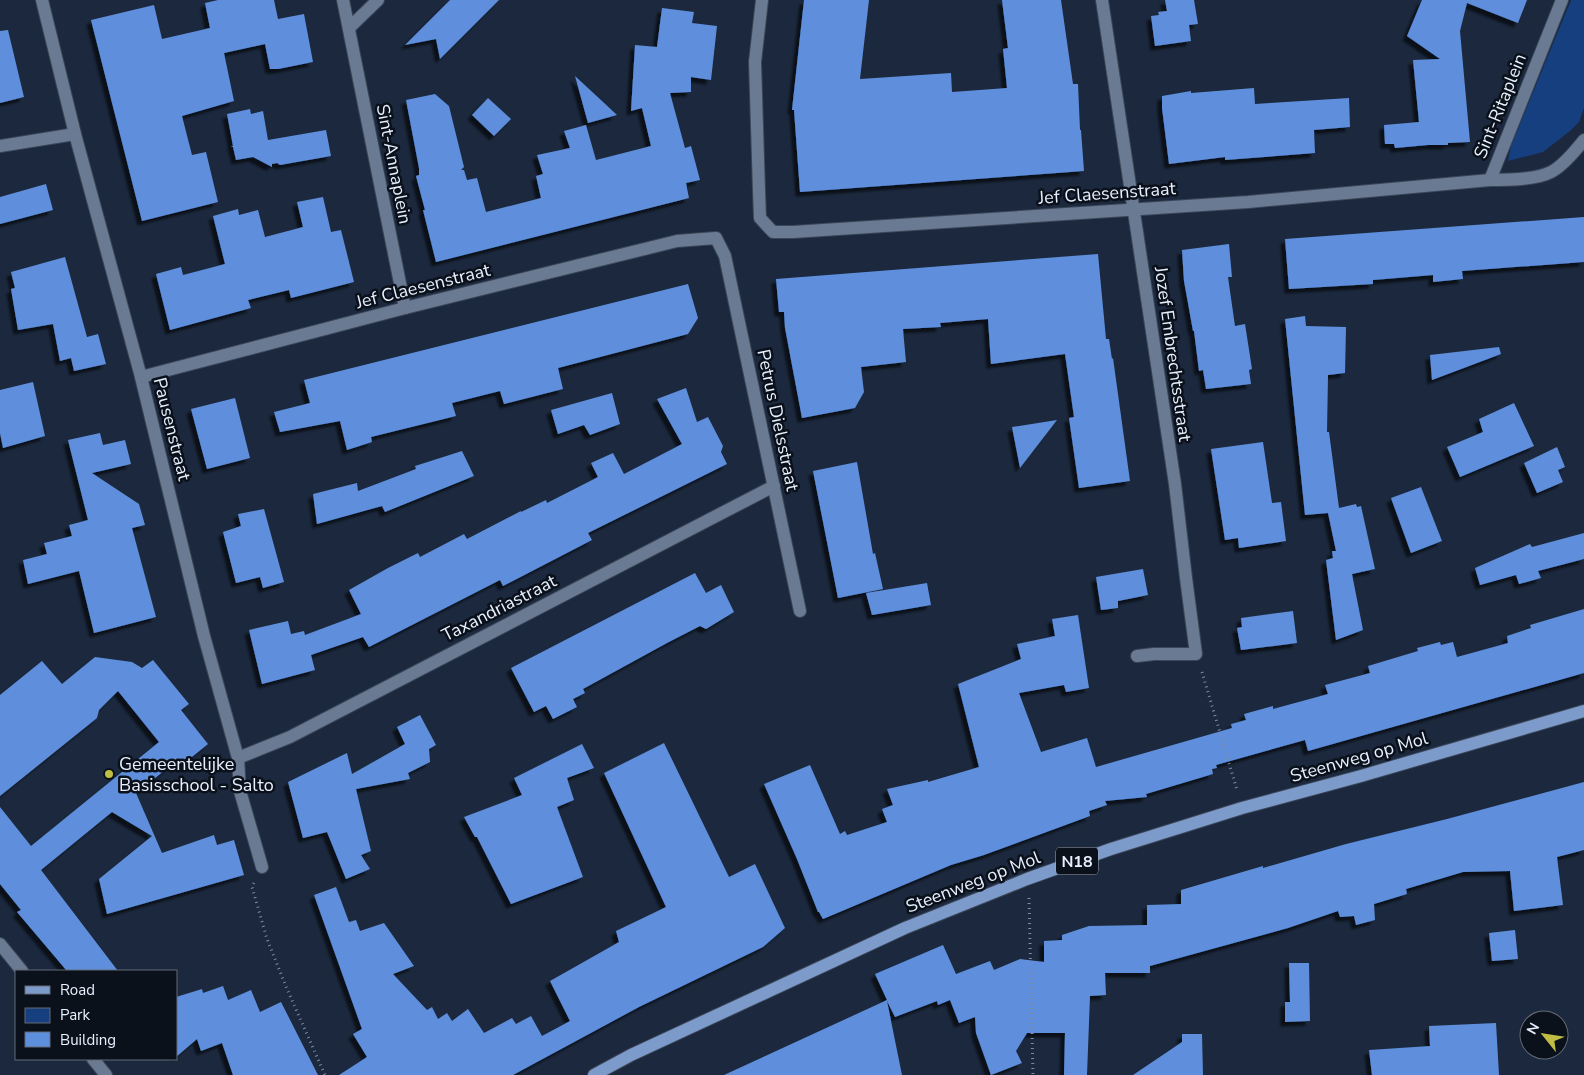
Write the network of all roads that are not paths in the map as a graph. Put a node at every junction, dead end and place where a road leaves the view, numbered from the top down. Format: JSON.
{"nodes":[{"id":1,"x":42,"y":0,"type":"edge"},
{"id":2,"x":342,"y":0,"type":"edge"},
{"id":3,"x":378,"y":0,"type":"edge"},
{"id":4,"x":762,"y":0,"type":"edge"},
{"id":5,"x":1102,"y":0,"type":"edge"},
{"id":6,"x":1562,"y":0,"type":"edge"},
{"id":7,"x":349,"y":28,"type":"junction"},
{"id":8,"x":75,"y":134,"type":"junction"},
{"id":9,"x":1584,"y":140,"type":"edge"},
{"id":10,"x":0,"y":146,"type":"edge"},
{"id":11,"x":1490,"y":180,"type":"junction"},
{"id":12,"x":1134,"y":209,"type":"junction"},
{"id":13,"x":716,"y":238,"type":"joint"},
{"id":14,"x":404,"y":308,"type":"junction"},
{"id":15,"x":141,"y":376,"type":"junction"},
{"id":16,"x":774,"y":486,"type":"junction"},
{"id":17,"x":800,"y":611,"type":"dead end"},
{"id":18,"x":1137,"y":656,"type":"dead end"},
{"id":19,"x":1584,"y":711,"type":"edge"},
{"id":20,"x":238,"y":758,"type":"junction"},
{"id":21,"x":262,"y":867,"type":"road end"},
{"id":22,"x":0,"y":944,"type":"edge"},
{"id":23,"x":21,"y":970,"type":"edge"},
{"id":24,"x":93,"y":1060,"type":"edge"},
{"id":25,"x":106,"y":1075,"type":"edge"},
{"id":26,"x":594,"y":1075,"type":"edge"}],
"edges":[{"from":1,"to":8,"type":"street","name":"Pausenstraat"},
{"from":2,"to":7,"type":"street","name":"Sint-Annaplein"},
{"from":3,"to":7,"type":"street"},
{"from":4,"to":12,"type":"street","name":"Jef Claesenstraat"},
{"from":5,"to":12,"type":"street","name":"Jozef Embrechtsstraat"},
{"from":6,"to":11,"type":"street","name":"Sint-Ritaplein"},
{"from":7,"to":14,"type":"street","name":"Sint-Annaplein"},
{"from":8,"to":10,"type":"street"},
{"from":8,"to":15,"type":"street","name":"Pausenstraat"},
{"from":9,"to":11,"type":"street","name":"Sint-Ritaplein"},
{"from":11,"to":12,"type":"street","name":"Jef Claesenstraat"},
{"from":12,"to":18,"type":"street","name":"Jozef Embrechtsstraat"},
{"from":13,"to":14,"type":"street","name":"Jef Claesenstraat"},
{"from":13,"to":16,"type":"street","name":"Petrus Dielsstraat"},
{"from":14,"to":15,"type":"street","name":"Jef Claesenstraat"},
{"from":15,"to":20,"type":"street","name":"Pausenstraat"},
{"from":16,"to":17,"type":"street","name":"Petrus Dielsstraat"},
{"from":16,"to":20,"type":"street","name":"Taxandriastraat"},
{"from":19,"to":26,"type":"main road","name":"Steenweg op Mol","number":"N18"},
{"from":20,"to":21,"type":"street","name":"Pausenstraat"},
{"from":22,"to":23,"type":"street"},
{"from":24,"to":25,"type":"street"}]}
